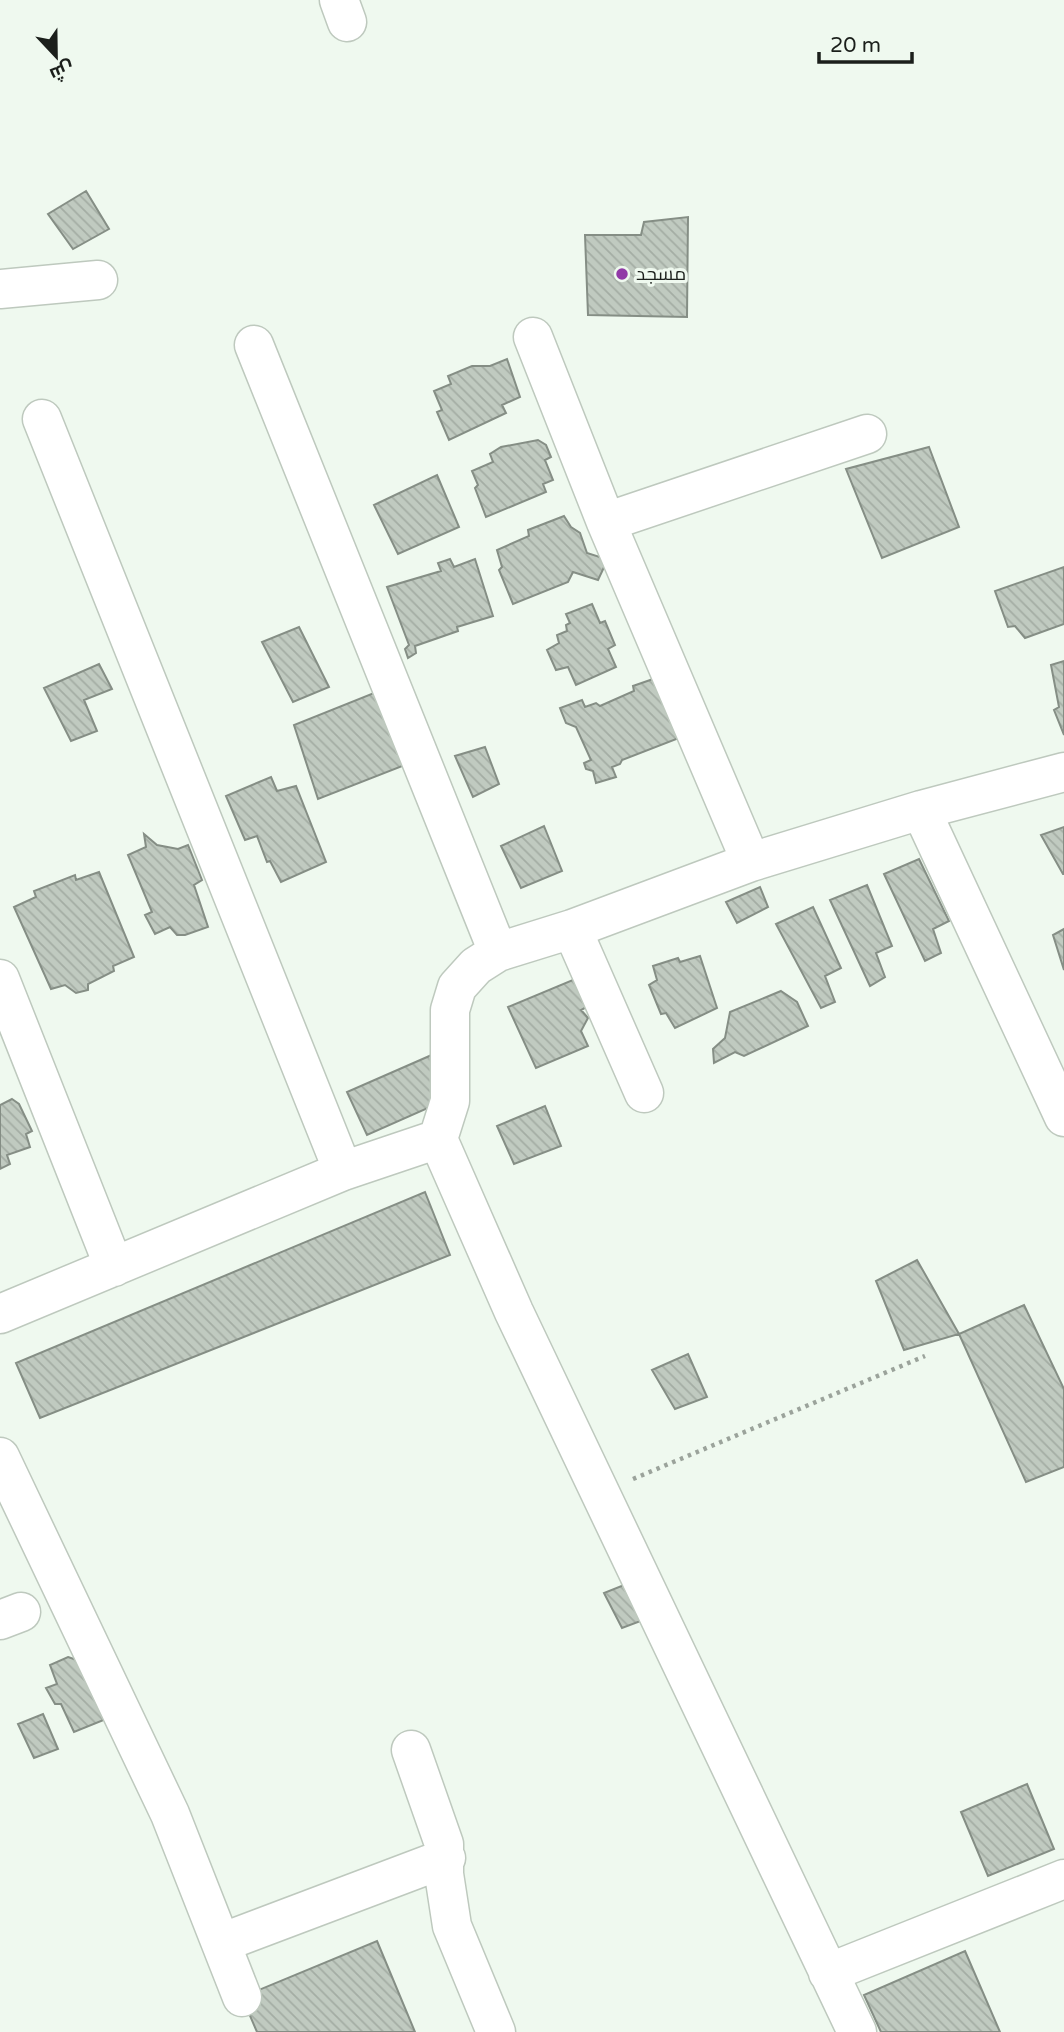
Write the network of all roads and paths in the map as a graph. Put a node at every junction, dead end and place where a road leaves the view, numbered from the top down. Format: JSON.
{"nodes":[{"id":1,"x":98,"y":280,"type":"dead end"},
{"id":2,"x":0,"y":289,"type":"edge"},
{"id":3,"x":533,"y":337,"type":"dead end"},
{"id":4,"x":254,"y":345,"type":"dead end"},
{"id":5,"x":42,"y":419,"type":"dead end"},
{"id":6,"x":867,"y":434,"type":"dead end"},
{"id":7,"x":606,"y":522,"type":"junction"},
{"id":8,"x":1064,"y":772,"type":"edge"},
{"id":9,"x":922,"y":810,"type":"junction"},
{"id":10,"x":751,"y":862,"type":"junction"},
{"id":11,"x":572,"y":929,"type":"junction"},
{"id":12,"x":498,"y":952,"type":"junction"},
{"id":13,"x":0,"y":978,"type":"edge"},
{"id":14,"x":644,"y":1093,"type":"dead end"},
{"id":15,"x":1064,"y":1117,"type":"edge"},
{"id":16,"x":438,"y":1139,"type":"junction"},
{"id":17,"x":343,"y":1171,"type":"junction"},
{"id":18,"x":114,"y":1266,"type":"junction"},
{"id":19,"x":0,"y":1314,"type":"edge"},
{"id":20,"x":925,"y":1356,"type":"dead end"},
{"id":21,"x":0,"y":1457,"type":"edge"},
{"id":22,"x":600,"y":1493,"type":"junction"},
{"id":23,"x":411,"y":1750,"type":"dead end"},
{"id":24,"x":446,"y":1858,"type":"junction"},
{"id":25,"x":1064,"y":1880,"type":"edge"},
{"id":26,"x":221,"y":1943,"type":"junction"},
{"id":27,"x":828,"y":1973,"type":"junction"},
{"id":28,"x":242,"y":1997,"type":"dead end"},
{"id":29,"x":496,"y":2032,"type":"edge"},
{"id":30,"x":857,"y":2032,"type":"edge"}],
"edges":[{"from":1,"to":2,"type":"street"},
{"from":3,"to":7,"type":"street"},
{"from":4,"to":12,"type":"street"},
{"from":5,"to":17,"type":"street"},
{"from":6,"to":7,"type":"street"},
{"from":7,"to":10,"type":"street"},
{"from":8,"to":9,"type":"street"},
{"from":9,"to":10,"type":"street"},
{"from":9,"to":15,"type":"street"},
{"from":10,"to":11,"type":"street"},
{"from":11,"to":12,"type":"street"},
{"from":11,"to":14,"type":"street"},
{"from":12,"to":16,"type":"street"},
{"from":13,"to":18,"type":"street"},
{"from":16,"to":17,"type":"street"},
{"from":16,"to":22,"type":"street"},
{"from":17,"to":18,"type":"street"},
{"from":18,"to":19,"type":"street"},
{"from":20,"to":22,"type":"path"},
{"from":21,"to":26,"type":"street"},
{"from":22,"to":27,"type":"street"},
{"from":23,"to":24,"type":"street"},
{"from":24,"to":26,"type":"street"},
{"from":24,"to":29,"type":"street"},
{"from":25,"to":27,"type":"street"},
{"from":26,"to":28,"type":"street"},
{"from":27,"to":30,"type":"street"}]}
